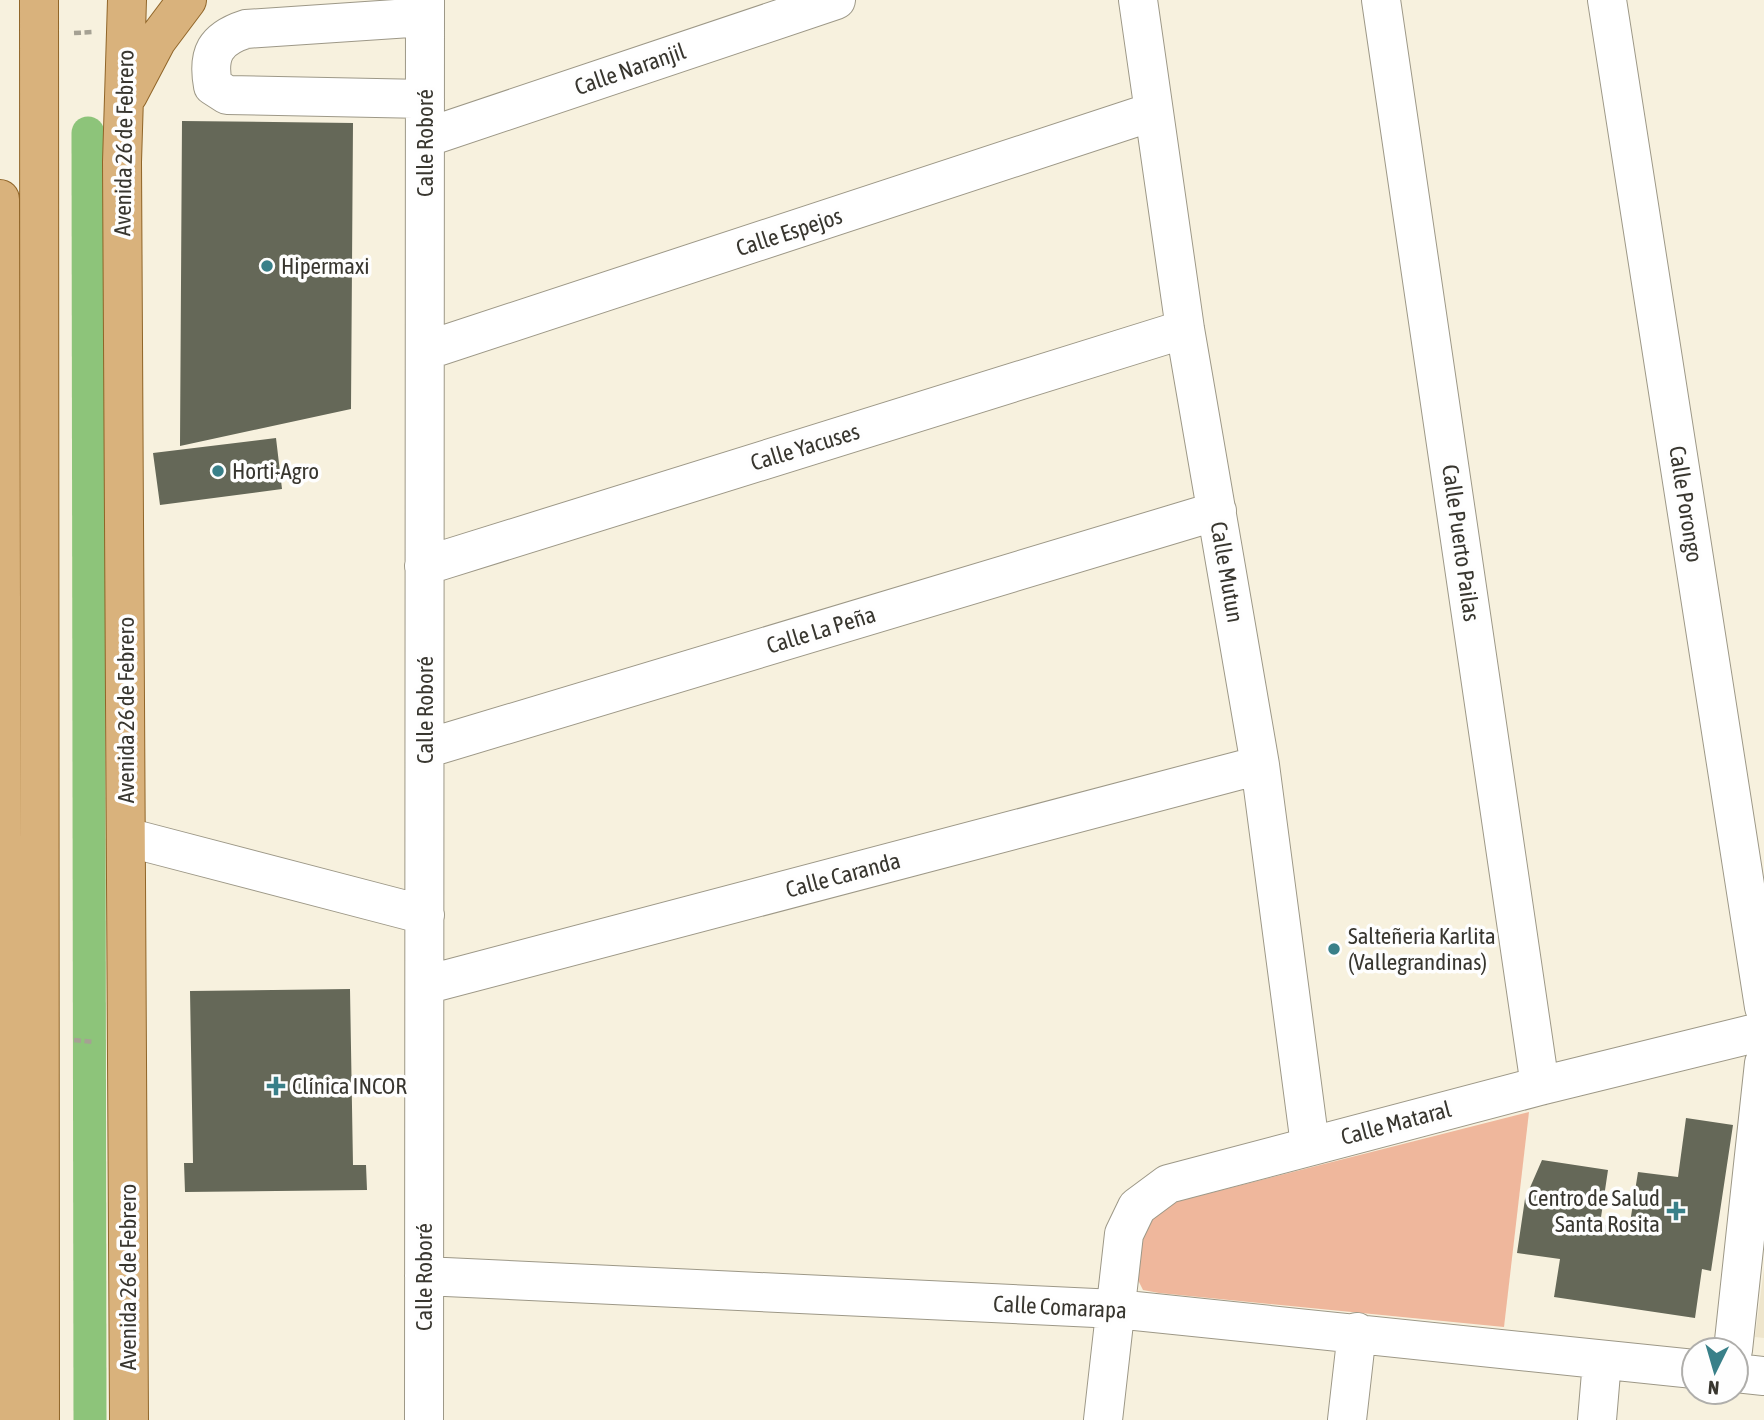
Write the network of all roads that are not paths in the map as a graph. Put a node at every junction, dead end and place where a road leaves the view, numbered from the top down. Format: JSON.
{"nodes":[{"id":1,"x":39,"y":0,"type":"edge"},
{"id":2,"x":127,"y":0,"type":"edge"},
{"id":3,"x":187,"y":0,"type":"edge"},
{"id":4,"x":836,"y":0,"type":"edge"},
{"id":5,"x":1138,"y":0,"type":"edge"},
{"id":6,"x":1381,"y":0,"type":"edge"},
{"id":7,"x":1607,"y":0,"type":"edge"},
{"id":8,"x":425,"y":9,"type":"edge"},
{"id":9,"x":425,"y":99,"type":"junction"},
{"id":10,"x":122,"y":107,"type":"junction"},
{"id":11,"x":1153,"y":112,"type":"junction"},
{"id":12,"x":425,"y":138,"type":"junction"},
{"id":13,"x":0,"y":199,"type":"edge"},
{"id":14,"x":1185,"y":329,"type":"junction"},
{"id":15,"x":425,"y":351,"type":"junction"},
{"id":16,"x":1217,"y":511,"type":"junction"},
{"id":17,"x":424,"y":566,"type":"junction"},
{"id":18,"x":425,"y":749,"type":"junction"},
{"id":19,"x":1261,"y":765,"type":"junction"},
{"id":20,"x":126,"y":837,"type":"junction"},
{"id":21,"x":425,"y":915,"type":"junction"},
{"id":22,"x":425,"y":985,"type":"junction"},
{"id":23,"x":1764,"y":1007,"type":"edge"},
{"id":24,"x":1764,"y":1031,"type":"edge"},
{"id":25,"x":1764,"y":1063,"type":"edge"},
{"id":26,"x":1540,"y":1086,"type":"junction"},
{"id":27,"x":1310,"y":1145,"type":"junction"},
{"id":28,"x":424,"y":1276,"type":"junction"},
{"id":29,"x":1116,"y":1309,"type":"junction"},
{"id":30,"x":1356,"y":1332,"type":"junction"},
{"id":31,"x":1735,"y":1336,"type":"edge"},
{"id":32,"x":1602,"y":1361,"type":"junction"},
{"id":33,"x":1680,"y":1368,"type":"edge"},
{"id":34,"x":4,"y":1420,"type":"edge"},
{"id":35,"x":40,"y":1420,"type":"edge"},
{"id":36,"x":129,"y":1420,"type":"edge"},
{"id":37,"x":424,"y":1420,"type":"edge"},
{"id":38,"x":1103,"y":1420,"type":"edge"},
{"id":39,"x":1347,"y":1420,"type":"edge"},
{"id":40,"x":1597,"y":1420,"type":"edge"}],
"edges":[{"from":1,"to":35,"type":"main road"},
{"from":2,"to":10,"type":"main road","name":"Avenida 26 de Febrero"},
{"from":3,"to":10,"type":"main road"},
{"from":4,"to":12,"type":"street","name":"Calle Naranjil"},
{"from":5,"to":11,"type":"street","name":"Calle Mutun"},
{"from":6,"to":26,"type":"street","name":"Calle Puerto Pailas"},
{"from":7,"to":23,"type":"street","name":"Calle Porongo"},
{"from":8,"to":9,"type":"street","name":"Calle Roboré"},
{"from":8,"to":9,"type":"street"},
{"from":9,"to":12,"type":"street","name":"Calle Roboré"},
{"from":10,"to":20,"type":"main road","name":"Avenida 26 de Febrero"},
{"from":11,"to":14,"type":"street","name":"Calle Mutun"},
{"from":11,"to":15,"type":"street","name":"Calle Espejos"},
{"from":12,"to":15,"type":"street","name":"Calle Roboré"},
{"from":13,"to":34,"type":"main road"},
{"from":14,"to":16,"type":"street","name":"Calle Mutun"},
{"from":14,"to":17,"type":"street","name":"Calle Yacuses"},
{"from":15,"to":17,"type":"street","name":"Calle Roboré"},
{"from":16,"to":18,"type":"street","name":"Calle La Peña"},
{"from":16,"to":19,"type":"street","name":"Calle Mutun"},
{"from":17,"to":18,"type":"street","name":"Calle Roboré"},
{"from":18,"to":21,"type":"street","name":"Calle Roboré"},
{"from":19,"to":22,"type":"street","name":"Calle Caranda"},
{"from":19,"to":27,"type":"street","name":"Calle Mutun"},
{"from":20,"to":21,"type":"street"},
{"from":20,"to":36,"type":"main road","name":"Avenida 26 de Febrero"},
{"from":21,"to":22,"type":"street","name":"Calle Roboré"},
{"from":22,"to":28,"type":"street","name":"Calle Roboré"},
{"from":24,"to":26,"type":"street","name":"Calle Mataral"},
{"from":25,"to":31,"type":"street"},
{"from":26,"to":27,"type":"street","name":"Calle Mataral"},
{"from":27,"to":29,"type":"street","name":"Calle Mataral"},
{"from":28,"to":29,"type":"street","name":"Calle Comarapa"},
{"from":28,"to":37,"type":"street","name":"Calle Roboré"},
{"from":29,"to":30,"type":"street","name":"Calle Comarapa"},
{"from":29,"to":38,"type":"street","name":"Calle Mataral"},
{"from":30,"to":32,"type":"street","name":"Calle Comarapa"},
{"from":30,"to":39,"type":"street"},
{"from":32,"to":33,"type":"street","name":"Calle Comarapa"},
{"from":32,"to":40,"type":"street"}]}
